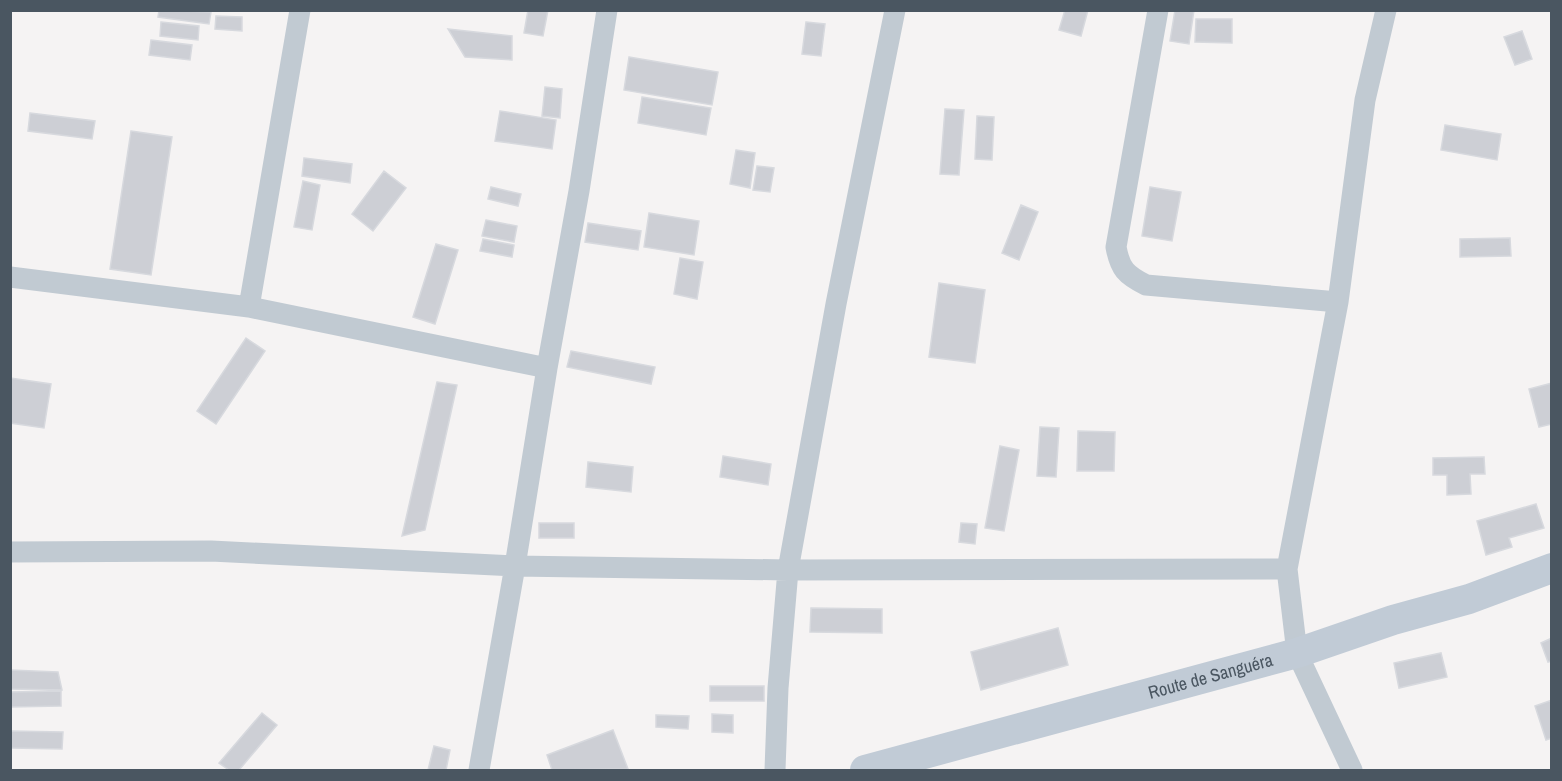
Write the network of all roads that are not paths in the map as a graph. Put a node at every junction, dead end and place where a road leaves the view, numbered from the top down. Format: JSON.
{"nodes":[{"id":1,"x":300,"y":10,"type":"edge"},
{"id":2,"x":607,"y":10,"type":"edge"},
{"id":3,"x":895,"y":10,"type":"edge"},
{"id":4,"x":1158,"y":10,"type":"edge"},
{"id":5,"x":1386,"y":10,"type":"edge"},
{"id":6,"x":10,"y":277,"type":"edge"},
{"id":7,"x":1338,"y":302,"type":"junction"},
{"id":8,"x":249,"y":307,"type":"junction"},
{"id":9,"x":547,"y":368,"type":"junction"},
{"id":10,"x":10,"y":552,"type":"edge"},
{"id":11,"x":515,"y":566,"type":"junction"},
{"id":12,"x":1551,"y":568,"type":"edge"},
{"id":13,"x":1287,"y":569,"type":"junction"},
{"id":14,"x":788,"y":570,"type":"junction"},
{"id":15,"x":1297,"y":653,"type":"junction"},
{"id":16,"x":479,"y":771,"type":"edge"},
{"id":17,"x":775,"y":771,"type":"edge"},
{"id":18,"x":865,"y":771,"type":"edge"},
{"id":19,"x":1352,"y":771,"type":"edge"}],
"edges":[{"from":1,"to":8,"type":"street"},
{"from":2,"to":9,"type":"street"},
{"from":3,"to":14,"type":"street"},
{"from":4,"to":7,"type":"street"},
{"from":5,"to":7,"type":"street"},
{"from":6,"to":8,"type":"street"},
{"from":7,"to":13,"type":"street"},
{"from":8,"to":9,"type":"street"},
{"from":9,"to":11,"type":"street"},
{"from":10,"to":11,"type":"street"},
{"from":11,"to":14,"type":"street"},
{"from":11,"to":16,"type":"street"},
{"from":12,"to":15,"type":"street","name":"Route de Sanguéra"},
{"from":13,"to":14,"type":"street"},
{"from":13,"to":15,"type":"street"},
{"from":14,"to":17,"type":"street"},
{"from":15,"to":18,"type":"street","name":"Route de Sanguéra"},
{"from":15,"to":19,"type":"street"}]}
